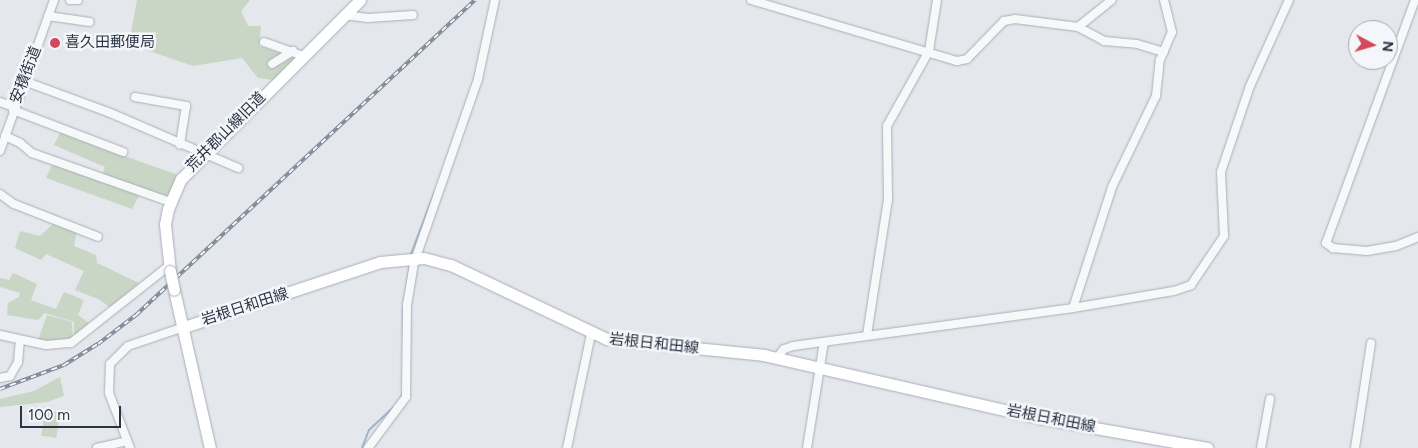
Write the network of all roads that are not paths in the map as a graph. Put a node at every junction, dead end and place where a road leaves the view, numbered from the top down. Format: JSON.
{"nodes":[{"id":1,"x":54,"y":0,"type":"edge"},
{"id":2,"x":70,"y":0,"type":"edge"},
{"id":3,"x":78,"y":0,"type":"edge"},
{"id":4,"x":360,"y":0,"type":"edge"},
{"id":5,"x":495,"y":0,"type":"edge"},
{"id":6,"x":751,"y":0,"type":"edge"},
{"id":7,"x":937,"y":0,"type":"edge"},
{"id":8,"x":1112,"y":0,"type":"edge"},
{"id":9,"x":1164,"y":0,"type":"edge"},
{"id":10,"x":1289,"y":0,"type":"edge"},
{"id":11,"x":1415,"y":0,"type":"edge"},
{"id":12,"x":344,"y":15,"type":"junction"},
{"id":13,"x":413,"y":15,"type":"dead end"},
{"id":14,"x":48,"y":16,"type":"junction"},
{"id":15,"x":90,"y":22,"type":"dead end"},
{"id":16,"x":1078,"y":26,"type":"junction"},
{"id":17,"x":264,"y":42,"type":"dead end"},
{"id":18,"x":930,"y":51,"type":"junction"},
{"id":19,"x":1164,"y":52,"type":"junction"},
{"id":20,"x":298,"y":53,"type":"junction"},
{"id":21,"x":272,"y":64,"type":"dead end"},
{"id":22,"x":24,"y":82,"type":"junction"},
{"id":23,"x":135,"y":97,"type":"dead end"},
{"id":24,"x":0,"y":102,"type":"edge"},
{"id":25,"x":13,"y":108,"type":"junction"},
{"id":26,"x":5,"y":136,"type":"junction"},
{"id":27,"x":180,"y":145,"type":"junction"},
{"id":28,"x":0,"y":151,"type":"edge"},
{"id":29,"x":123,"y":152,"type":"dead end"},
{"id":30,"x":203,"y":154,"type":"junction"},
{"id":31,"x":238,"y":168,"type":"dead end"},
{"id":32,"x":0,"y":194,"type":"edge"},
{"id":33,"x":170,"y":202,"type":"junction"},
{"id":34,"x":98,"y":237,"type":"dead end"},
{"id":35,"x":1418,"y":237,"type":"edge"},
{"id":36,"x":416,"y":258,"type":"junction"},
{"id":37,"x":169,"y":269,"type":"junction"},
{"id":38,"x":1073,"y":308,"type":"junction"},
{"id":39,"x":184,"y":327,"type":"junction"},
{"id":40,"x":591,"y":334,"type":"junction"},
{"id":41,"x":0,"y":335,"type":"edge"},
{"id":42,"x":867,"y":335,"type":"junction"},
{"id":43,"x":20,"y":341,"type":"junction"},
{"id":44,"x":824,"y":342,"type":"junction"},
{"id":45,"x":1372,"y":343,"type":"dead end"},
{"id":46,"x":777,"y":358,"type":"junction"},
{"id":47,"x":822,"y":369,"type":"junction"},
{"id":48,"x":0,"y":378,"type":"edge"},
{"id":49,"x":1270,"y":399,"type":"dead end"},
{"id":50,"x":129,"y":446,"type":"edge"},
{"id":51,"x":97,"y":448,"type":"edge"},
{"id":52,"x":210,"y":448,"type":"edge"},
{"id":53,"x":368,"y":448,"type":"edge"},
{"id":54,"x":567,"y":448,"type":"edge"},
{"id":55,"x":808,"y":448,"type":"edge"},
{"id":56,"x":1207,"y":448,"type":"edge"},
{"id":57,"x":1261,"y":448,"type":"edge"},
{"id":58,"x":1354,"y":448,"type":"edge"}],
"edges":[{"from":1,"to":14,"type":"street","name":"安積街道"},
{"from":2,"to":3,"type":"street"},
{"from":4,"to":12,"type":"main road","name":"荒井郡山線旧道"},
{"from":5,"to":36,"type":"street"},
{"from":6,"to":18,"type":"street"},
{"from":7,"to":18,"type":"street"},
{"from":8,"to":16,"type":"street"},
{"from":9,"to":19,"type":"street"},
{"from":10,"to":38,"type":"street"},
{"from":11,"to":35,"type":"street"},
{"from":12,"to":13,"type":"street"},
{"from":12,"to":20,"type":"main road","name":"荒井郡山線旧道"},
{"from":14,"to":15,"type":"street"},
{"from":14,"to":22,"type":"street","name":"安積街道"},
{"from":16,"to":18,"type":"street"},
{"from":16,"to":19,"type":"street"},
{"from":17,"to":20,"type":"street"},
{"from":18,"to":42,"type":"street"},
{"from":19,"to":38,"type":"street"},
{"from":20,"to":21,"type":"street"},
{"from":20,"to":30,"type":"main road","name":"荒井郡山線旧道"},
{"from":22,"to":25,"type":"street","name":"安積街道"},
{"from":22,"to":27,"type":"street"},
{"from":23,"to":27,"type":"street"},
{"from":24,"to":25,"type":"street"},
{"from":25,"to":26,"type":"street","name":"安積街道"},
{"from":25,"to":29,"type":"street"},
{"from":26,"to":28,"type":"street","name":"安積街道"},
{"from":26,"to":33,"type":"street"},
{"from":27,"to":30,"type":"street"},
{"from":30,"to":31,"type":"street"},
{"from":30,"to":33,"type":"main road","name":"荒井郡山線旧道"},
{"from":32,"to":34,"type":"street"},
{"from":33,"to":37,"type":"main road","name":"荒井郡山線旧道"},
{"from":36,"to":39,"type":"main road","name":"岩根日和田線"},
{"from":36,"to":40,"type":"main road","name":"岩根日和田線"},
{"from":36,"to":53,"type":"street"},
{"from":37,"to":39,"type":"main road","name":"荒井郡山線旧道","bridge":true},
{"from":37,"to":43,"type":"street"},
{"from":38,"to":42,"type":"street"},
{"from":39,"to":50,"type":"street"},
{"from":39,"to":52,"type":"main road","name":"岩根日和田線"},
{"from":40,"to":46,"type":"main road","name":"岩根日和田線"},
{"from":40,"to":54,"type":"street"},
{"from":41,"to":43,"type":"street"},
{"from":42,"to":44,"type":"street"},
{"from":43,"to":48,"type":"street"},
{"from":44,"to":46,"type":"street"},
{"from":44,"to":47,"type":"street"},
{"from":45,"to":58,"type":"street"},
{"from":46,"to":47,"type":"main road","name":"岩根日和田線"},
{"from":47,"to":55,"type":"street"},
{"from":47,"to":56,"type":"main road","name":"岩根日和田線"},
{"from":49,"to":57,"type":"street"},
{"from":50,"to":51,"type":"street"}]}
